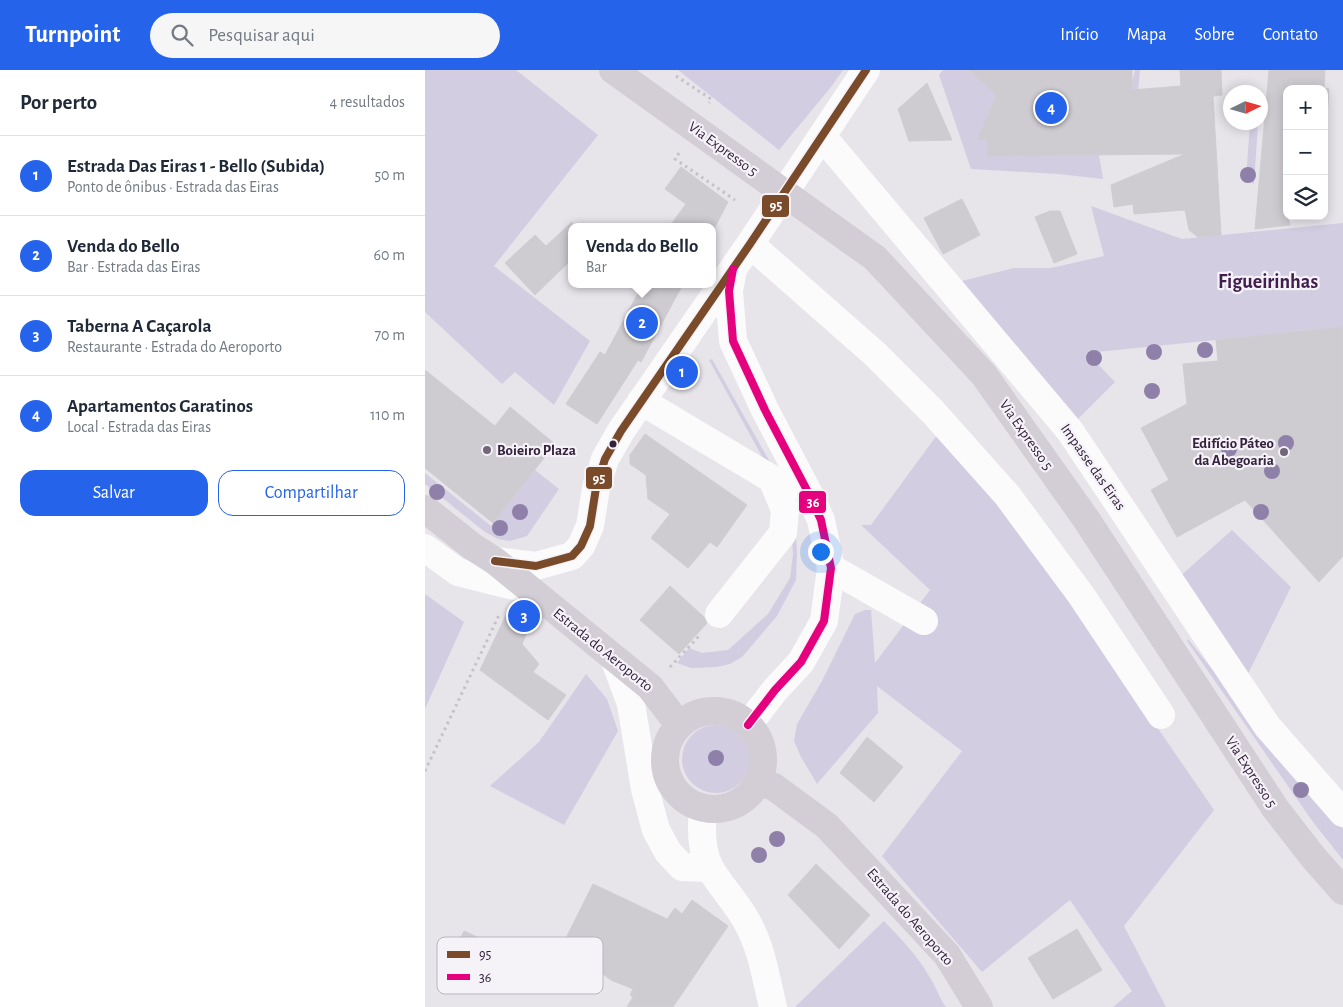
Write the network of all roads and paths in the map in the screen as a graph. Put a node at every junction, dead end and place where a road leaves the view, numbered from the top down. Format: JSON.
{"nodes":[{"id":1,"x":613,"y":70,"type":"edge"},
{"id":2,"x":867,"y":70,"type":"edge"},
{"id":3,"x":822,"y":136,"type":"junction"},
{"id":4,"x":753,"y":239,"type":"junction"},
{"id":5,"x":733,"y":269,"type":"junction"},
{"id":6,"x":641,"y":401,"type":"junction"},
{"id":7,"x":425,"y":509,"type":"edge"},
{"id":8,"x":425,"y":548,"type":"edge"},
{"id":9,"x":495,"y":561,"type":"junction"},
{"id":10,"x":831,"y":568,"type":"junction"},
{"id":11,"x":523,"y":584,"type":"junction"},
{"id":12,"x":501,"y":612,"type":"dead end"},
{"id":13,"x":719,"y":614,"type":"joint"},
{"id":14,"x":925,"y":621,"type":"dead end"},
{"id":15,"x":614,"y":658,"type":"junction"},
{"id":16,"x":665,"y":672,"type":"dead end"},
{"id":17,"x":1161,"y":715,"type":"dead end"},
{"id":18,"x":679,"y":724,"type":"junction"},
{"id":19,"x":748,"y":724,"type":"junction"},
{"id":20,"x":425,"y":770,"type":"edge"},
{"id":21,"x":759,"y":782,"type":"junction"},
{"id":22,"x":703,"y":808,"type":"junction"},
{"id":23,"x":1343,"y":813,"type":"edge"},
{"id":24,"x":711,"y":868,"type":"junction"},
{"id":25,"x":1343,"y":891,"type":"edge"},
{"id":26,"x":773,"y":1007,"type":"edge"},
{"id":27,"x":979,"y":1007,"type":"edge"}],
"edges":[{"from":1,"to":25,"type":"main road","name":"Via Expresso 5"},
{"from":2,"to":3,"type":"street"},
{"from":3,"to":4,"type":"street"},
{"from":3,"to":23,"type":"street","name":"Impasse das Eiras"},
{"from":4,"to":5,"type":"street"},
{"from":4,"to":17,"type":"street"},
{"from":5,"to":6,"type":"street"},
{"from":5,"to":10,"type":"street"},
{"from":6,"to":9,"type":"street"},
{"from":6,"to":13,"type":"street"},
{"from":7,"to":9,"type":"main road","name":"Estrada do Aeroporto"},
{"from":8,"to":11,"type":"street"},
{"from":9,"to":11,"type":"main road","name":"Estrada do Aeroporto"},
{"from":10,"to":14,"type":"street"},
{"from":10,"to":19,"type":"street"},
{"from":11,"to":15,"type":"main road","name":"Estrada do Aeroporto"},
{"from":12,"to":20,"type":"path"},
{"from":13,"to":16,"type":"path"},
{"from":15,"to":18,"type":"main road","name":"Estrada do Aeroporto"},
{"from":15,"to":24,"type":"street"},
{"from":18,"to":19,"type":"main road"},
{"from":18,"to":22,"type":"main road"},
{"from":19,"to":21,"type":"main road"},
{"from":21,"to":22,"type":"main road"},
{"from":21,"to":27,"type":"main road","name":"Estrada do Aeroporto"},
{"from":22,"to":24,"type":"street"},
{"from":24,"to":26,"type":"street"}]}
